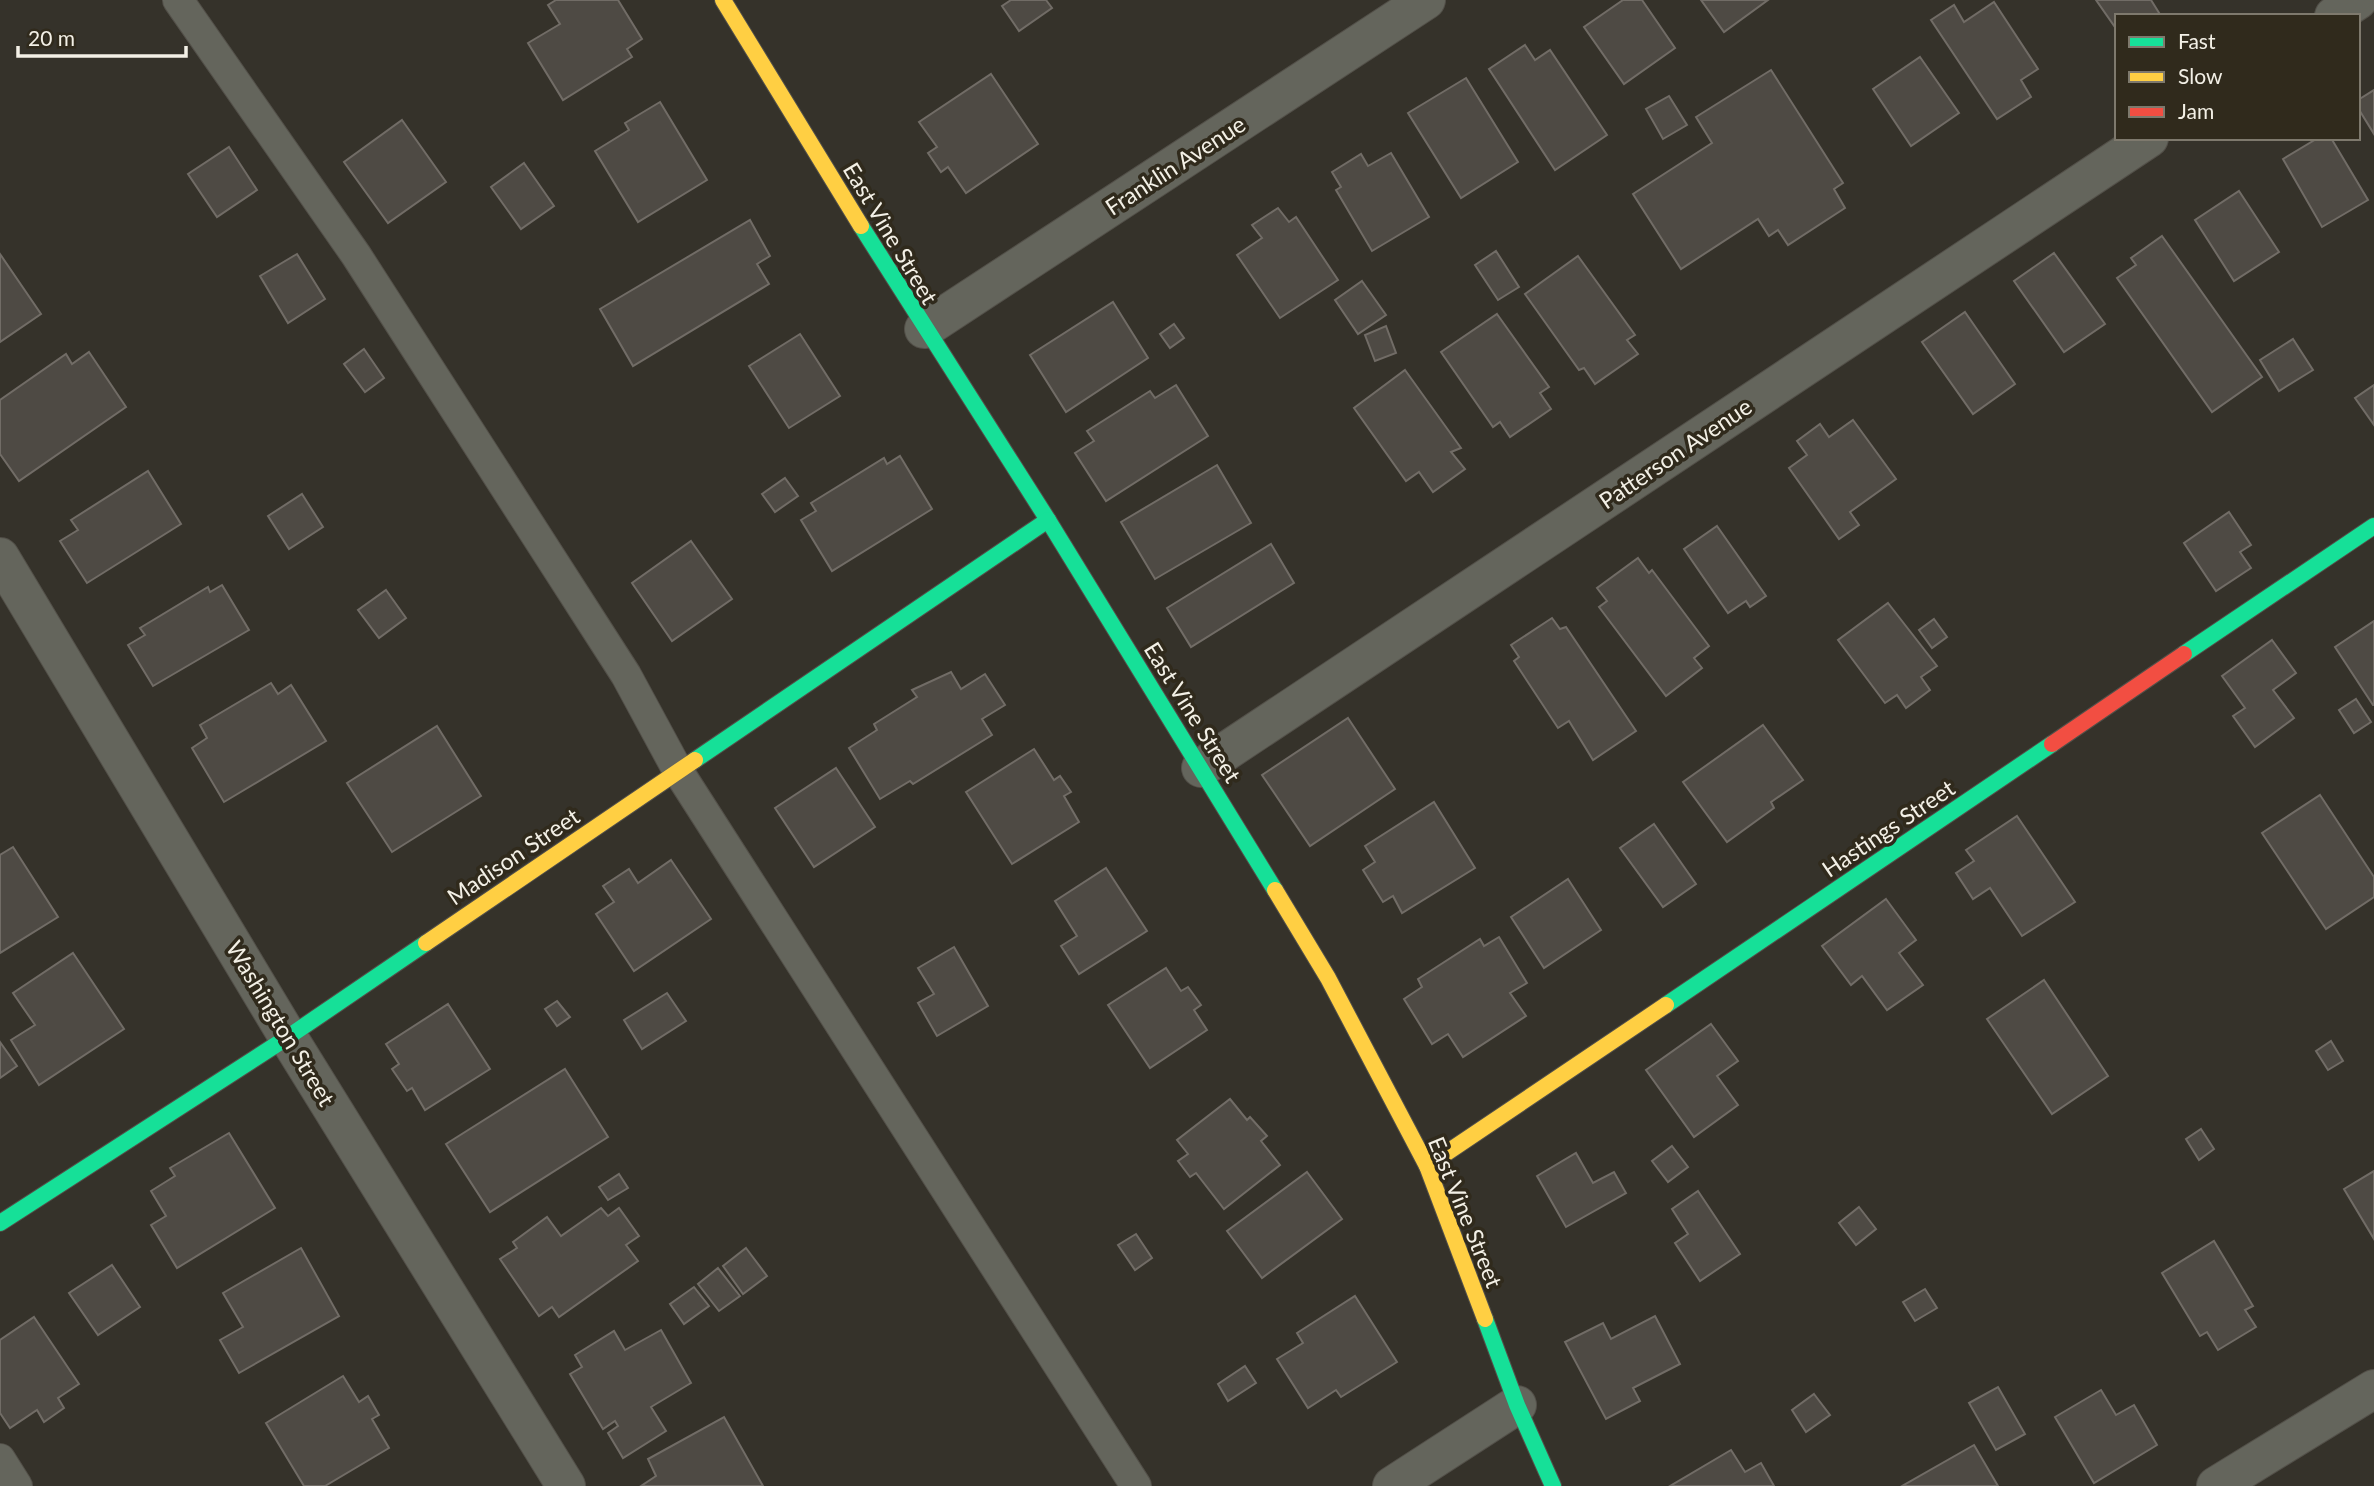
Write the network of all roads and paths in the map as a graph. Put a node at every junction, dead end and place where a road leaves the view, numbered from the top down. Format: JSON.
{"nodes":[{"id":1,"x":178,"y":0,"type":"edge"},
{"id":2,"x":723,"y":0,"type":"edge"},
{"id":3,"x":1426,"y":0,"type":"edge"},
{"id":4,"x":2358,"y":0,"type":"edge"},
{"id":5,"x":2337,"y":14,"type":"edge"},
{"id":6,"x":2147,"y":140,"type":"edge"},
{"id":7,"x":924,"y":329,"type":"junction"},
{"id":8,"x":1048,"y":520,"type":"junction"},
{"id":9,"x":2374,"y":526,"type":"edge"},
{"id":10,"x":0,"y":557,"type":"edge"},
{"id":11,"x":1201,"y":768,"type":"junction"},
{"id":12,"x":678,"y":771,"type":"junction"},
{"id":13,"x":288,"y":1037,"type":"junction"},
{"id":14,"x":1427,"y":1166,"type":"junction"},
{"id":15,"x":0,"y":1223,"type":"edge"},
{"id":16,"x":2374,"y":1388,"type":"edge"},
{"id":17,"x":1517,"y":1405,"type":"junction"},
{"id":18,"x":0,"y":1460,"type":"edge"},
{"id":19,"x":17,"y":1486,"type":"edge"},
{"id":20,"x":566,"y":1486,"type":"edge"},
{"id":21,"x":1136,"y":1486,"type":"edge"},
{"id":22,"x":1392,"y":1486,"type":"edge"},
{"id":23,"x":1553,"y":1486,"type":"edge"},
{"id":24,"x":2216,"y":1486,"type":"edge"}],
"edges":[{"from":1,"to":12,"type":"lane"},
{"from":2,"to":7,"type":"street","name":"East Vine Street"},
{"from":3,"to":7,"type":"street","name":"Franklin Avenue"},
{"from":4,"to":5,"type":"street"},
{"from":6,"to":11,"type":"street","name":"Patterson Avenue"},
{"from":7,"to":8,"type":"street","name":"East Vine Street"},
{"from":8,"to":11,"type":"street","name":"East Vine Street"},
{"from":8,"to":12,"type":"street","name":"Madison Street"},
{"from":9,"to":14,"type":"street","name":"Hastings Street"},
{"from":10,"to":13,"type":"street","name":"Washington Street"},
{"from":11,"to":14,"type":"street","name":"East Vine Street"},
{"from":12,"to":13,"type":"street","name":"Madison Street"},
{"from":12,"to":21,"type":"lane"},
{"from":13,"to":15,"type":"street","name":"Madison Street"},
{"from":13,"to":20,"type":"street","name":"Washington Street"},
{"from":14,"to":17,"type":"street","name":"East Vine Street"},
{"from":16,"to":24,"type":"street"},
{"from":17,"to":22,"type":"street"},
{"from":17,"to":23,"type":"street","name":"East Vine Street"},
{"from":18,"to":19,"type":"lane"}]}
